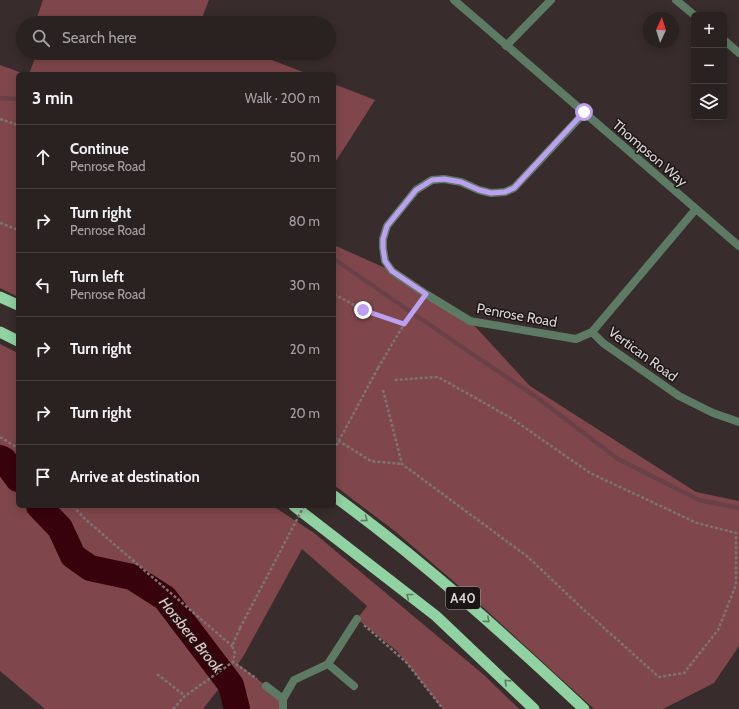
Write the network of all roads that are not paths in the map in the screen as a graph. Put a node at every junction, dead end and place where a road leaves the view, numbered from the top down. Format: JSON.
{"nodes":[{"id":1,"x":454,"y":0,"type":"edge"},
{"id":2,"x":552,"y":0,"type":"edge"},
{"id":3,"x":676,"y":0,"type":"edge"},
{"id":4,"x":691,"y":12,"type":"edge"},
{"id":5,"x":727,"y":43,"type":"edge"},
{"id":6,"x":506,"y":46,"type":"junction"},
{"id":7,"x":739,"y":53,"type":"edge"},
{"id":8,"x":584,"y":112,"type":"junction"},
{"id":9,"x":695,"y":210,"type":"junction"},
{"id":10,"x":739,"y":246,"type":"edge"},
{"id":11,"x":0,"y":297,"type":"edge"},
{"id":12,"x":16,"y":304,"type":"edge"},
{"id":13,"x":0,"y":332,"type":"edge"},
{"id":14,"x":592,"y":332,"type":"junction"},
{"id":15,"x":16,"y":340,"type":"edge"},
{"id":16,"x":739,"y":422,"type":"edge"},
{"id":17,"x":336,"y":497,"type":"edge"},
{"id":18,"x":297,"y":508,"type":"edge"},
{"id":19,"x":357,"y":619,"type":"road end"},
{"id":20,"x":328,"y":664,"type":"junction"},
{"id":21,"x":266,"y":686,"type":"road end"},
{"id":22,"x":354,"y":686,"type":"dead end"},
{"id":23,"x":283,"y":699,"type":"junction"},
{"id":24,"x":283,"y":709,"type":"edge"},
{"id":25,"x":534,"y":709,"type":"edge"},
{"id":26,"x":584,"y":709,"type":"edge"}],
"edges":[{"from":1,"to":6,"type":"street","name":"Thompson Way"},
{"from":2,"to":6,"type":"street"},
{"from":3,"to":4,"type":"street"},
{"from":5,"to":7,"type":"street"},
{"from":6,"to":8,"type":"street","name":"Thompson Way"},
{"from":8,"to":9,"type":"street","name":"Thompson Way"},
{"from":8,"to":14,"type":"street","name":"Penrose Road"},
{"from":9,"to":10,"type":"street","name":"Thompson Way"},
{"from":9,"to":14,"type":"street","name":"Vertican Road"},
{"from":11,"to":12,"type":"highway"},
{"from":13,"to":15,"type":"highway"},
{"from":14,"to":16,"type":"street","name":"Vertican Road"},
{"from":17,"to":26,"type":"highway","number":"A40","one_way":true},
{"from":25,"to":18,"type":"highway","number":"A40","one_way":true},
{"from":19,"to":20,"type":"street"},
{"from":20,"to":22,"type":"street"},
{"from":20,"to":23,"type":"street"},
{"from":21,"to":23,"type":"street"},
{"from":23,"to":24,"type":"street"}]}
